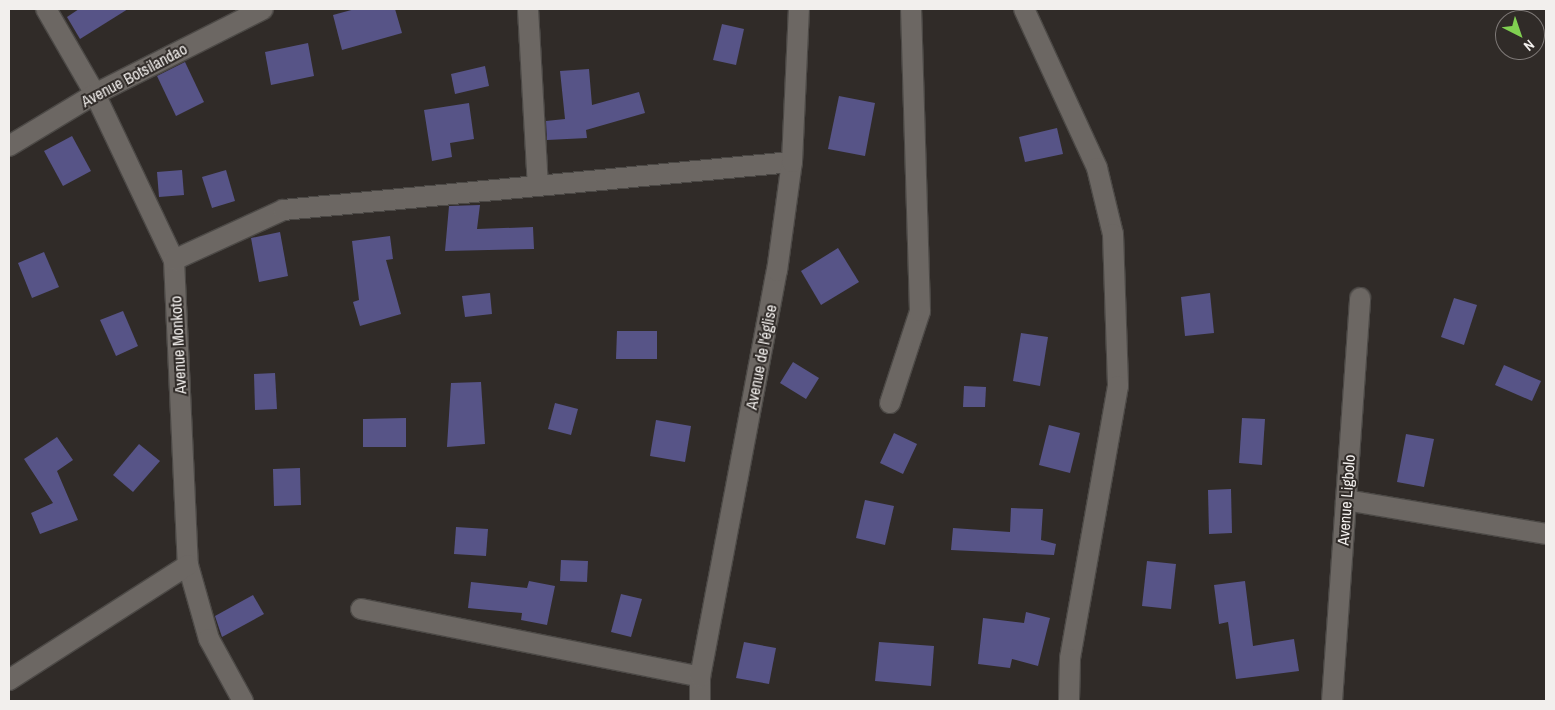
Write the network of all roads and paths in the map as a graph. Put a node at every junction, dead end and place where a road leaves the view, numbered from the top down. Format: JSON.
{"nodes":[{"id":1,"x":46,"y":9,"type":"edge"},
{"id":2,"x":263,"y":9,"type":"edge"},
{"id":3,"x":528,"y":9,"type":"edge"},
{"id":4,"x":799,"y":9,"type":"edge"},
{"id":5,"x":911,"y":9,"type":"edge"},
{"id":6,"x":1024,"y":9,"type":"edge"},
{"id":7,"x":95,"y":94,"type":"junction"},
{"id":8,"x":9,"y":146,"type":"edge"},
{"id":9,"x":792,"y":162,"type":"junction"},
{"id":10,"x":538,"y":186,"type":"junction"},
{"id":11,"x":174,"y":260,"type":"junction"},
{"id":12,"x":1360,"y":298,"type":"dead end"},
{"id":13,"x":890,"y":403,"type":"dead end"},
{"id":14,"x":1346,"y":500,"type":"junction"},
{"id":15,"x":1546,"y":534,"type":"edge"},
{"id":16,"x":188,"y":564,"type":"junction"},
{"id":17,"x":362,"y":608,"type":"dead end"},
{"id":18,"x":700,"y":677,"type":"junction"},
{"id":19,"x":9,"y":680,"type":"edge"},
{"id":20,"x":243,"y":701,"type":"edge"},
{"id":21,"x":700,"y":701,"type":"edge"},
{"id":22,"x":1068,"y":701,"type":"edge"},
{"id":23,"x":1332,"y":701,"type":"edge"}],
"edges":[{"from":1,"to":7,"type":"street","name":"Avenue Monkoto"},
{"from":2,"to":7,"type":"street","name":"Avenue Botsilandao"},
{"from":3,"to":10,"type":"street"},
{"from":4,"to":9,"type":"street","name":"Avenue de l'église"},
{"from":5,"to":13,"type":"street"},
{"from":6,"to":22,"type":"street"},
{"from":7,"to":8,"type":"street","name":"Avenue Botsilandao"},
{"from":7,"to":11,"type":"street","name":"Avenue Monkoto"},
{"from":9,"to":10,"type":"street"},
{"from":9,"to":18,"type":"street","name":"Avenue de l'église"},
{"from":10,"to":11,"type":"street"},
{"from":11,"to":16,"type":"street","name":"Avenue Monkoto"},
{"from":12,"to":14,"type":"street","name":"Avenue Ligbolo"},
{"from":14,"to":15,"type":"street"},
{"from":14,"to":23,"type":"street","name":"Avenue Ligbolo"},
{"from":16,"to":19,"type":"street"},
{"from":16,"to":20,"type":"street","name":"Avenue Monkoto"},
{"from":17,"to":18,"type":"street"},
{"from":18,"to":21,"type":"street","name":"Avenue de l'église"}]}
